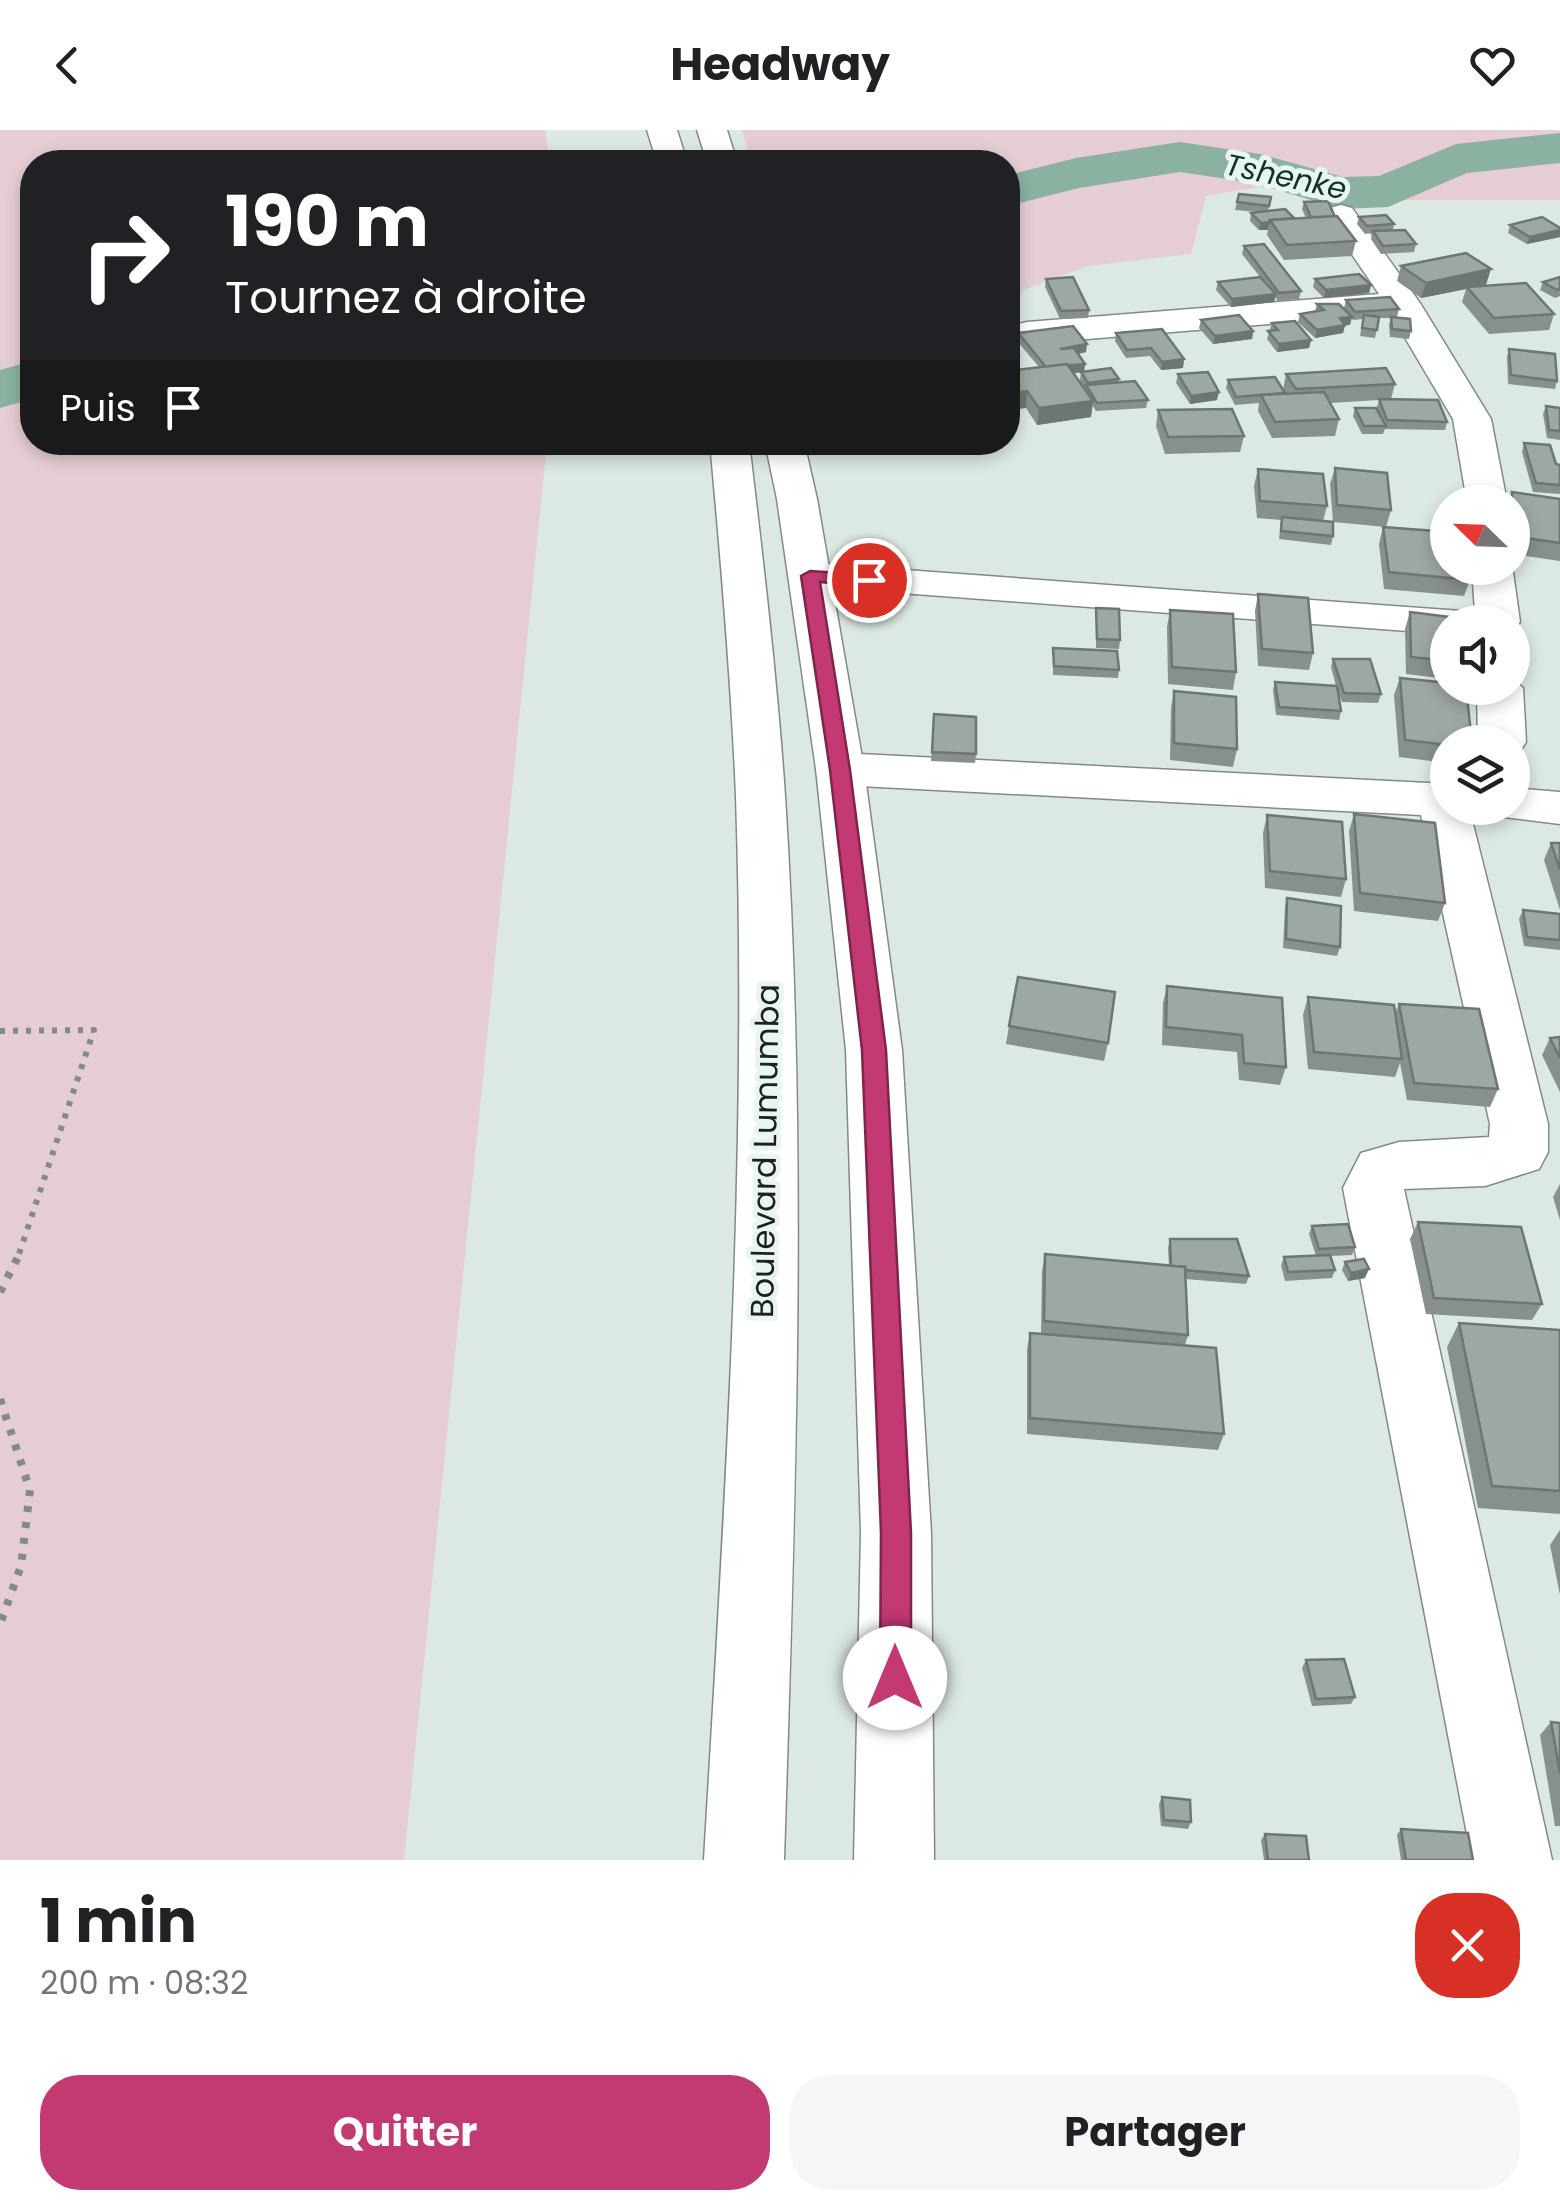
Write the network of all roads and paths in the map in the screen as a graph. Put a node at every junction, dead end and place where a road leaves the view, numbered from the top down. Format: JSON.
{"nodes":[{"id":1,"x":1341,"y":215,"type":"edge"},
{"id":2,"x":1402,"y":302,"type":"junction"},
{"id":3,"x":1026,"y":333,"type":"edge"},
{"id":4,"x":731,"y":455,"type":"edge"},
{"id":5,"x":787,"y":455,"type":"edge"},
{"id":6,"x":1484,"y":485,"type":"edge"},
{"id":7,"x":810,"y":576,"type":"junction"},
{"id":8,"x":1430,"y":620,"type":"edge"},
{"id":9,"x":840,"y":770,"type":"junction"},
{"id":10,"x":1430,"y":799,"type":"edge"},
{"id":11,"x":1530,"y":806,"type":"edge"},
{"id":12,"x":1560,"y":808,"type":"edge"},
{"id":13,"x":1451,"y":825,"type":"edge"},
{"id":14,"x":0,"y":1031,"type":"edge"},
{"id":15,"x":0,"y":1292,"type":"edge"},
{"id":16,"x":0,"y":1399,"type":"edge"},
{"id":17,"x":0,"y":1624,"type":"edge"},
{"id":18,"x":744,"y":1860,"type":"edge"},
{"id":19,"x":894,"y":1860,"type":"edge"},
{"id":20,"x":1512,"y":1860,"type":"edge"}],
"edges":[{"from":1,"to":2,"type":"main road"},
{"from":2,"to":3,"type":"main road"},
{"from":2,"to":6,"type":"main road"},
{"from":4,"to":18,"type":"main road","name":"Boulevard Lumumba"},
{"from":5,"to":7,"type":"main road"},
{"from":7,"to":8,"type":"main road"},
{"from":7,"to":9,"type":"main road"},
{"from":9,"to":10,"type":"main road"},
{"from":9,"to":19,"type":"main road"},
{"from":11,"to":12,"type":"main road"},
{"from":13,"to":20,"type":"main road"},
{"from":14,"to":15,"type":"path"},
{"from":16,"to":17,"type":"path"}]}
